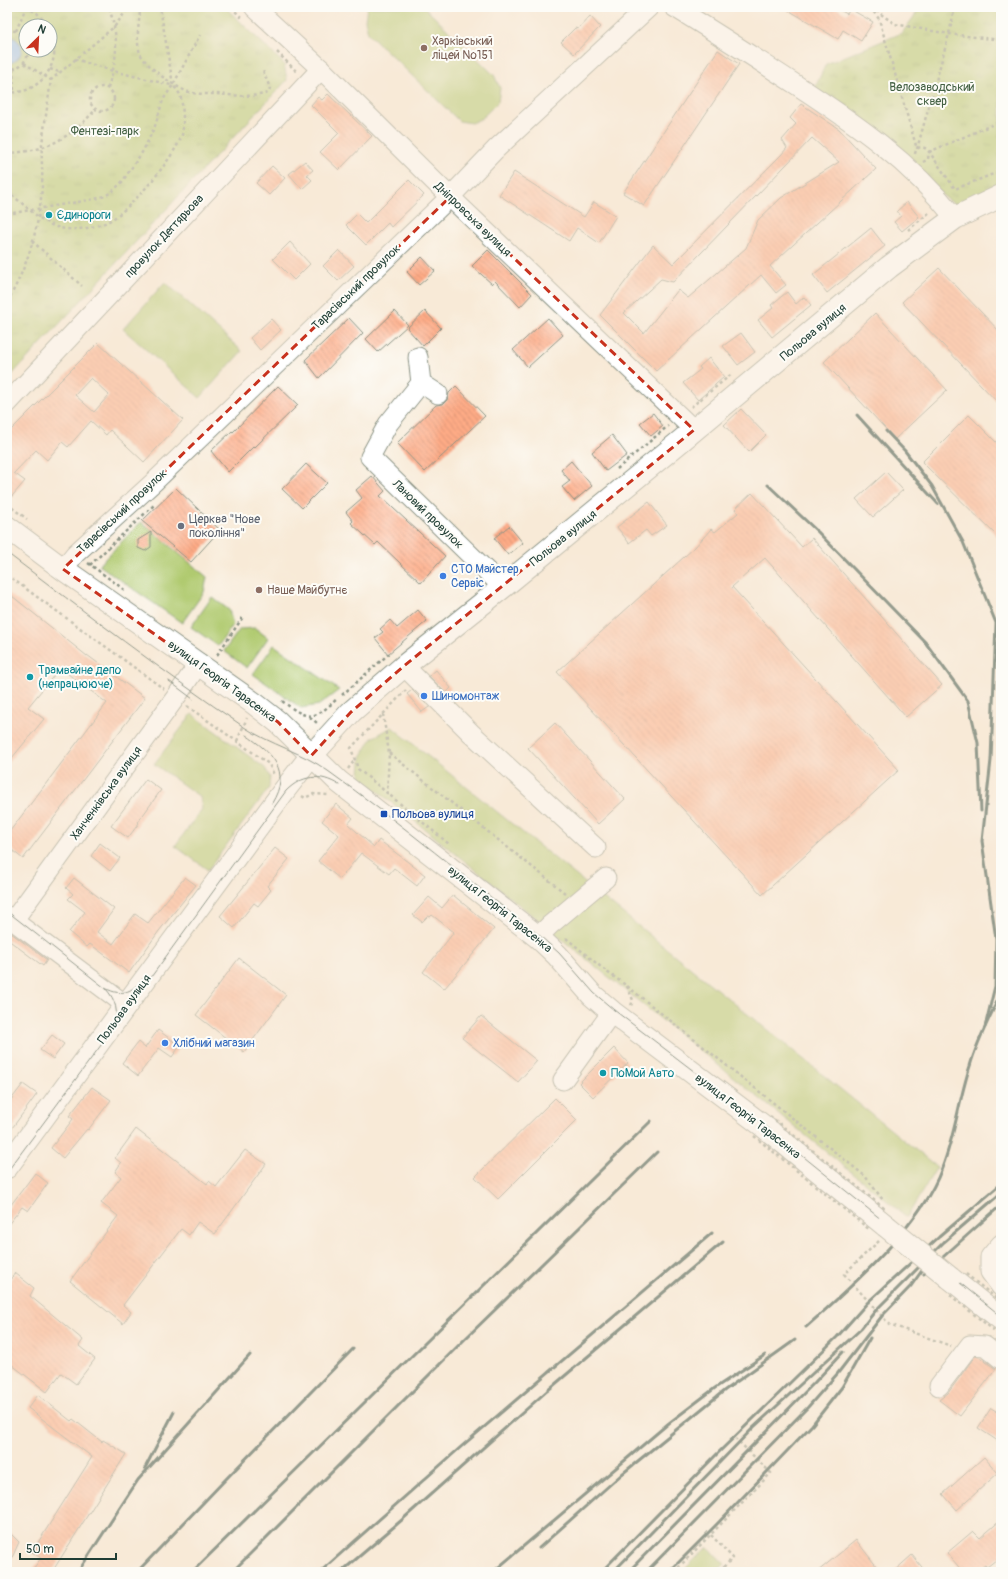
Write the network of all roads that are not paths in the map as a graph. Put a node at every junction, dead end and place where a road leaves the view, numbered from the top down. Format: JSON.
{"nodes":[{"id":1,"x":649,"y":7,"type":"edge"},
{"id":2,"x":674,"y":7,"type":"edge"},
{"id":3,"x":251,"y":15,"type":"edge"},
{"id":4,"x":321,"y":69,"type":"junction"},
{"id":5,"x":1001,"y":196,"type":"edge"},
{"id":6,"x":450,"y":197,"type":"junction"},
{"id":7,"x":956,"y":218,"type":"junction"},
{"id":8,"x":418,"y":357,"type":"dead end"},
{"id":9,"x":421,"y":383,"type":"junction"},
{"id":10,"x":438,"y":394,"type":"dead end"},
{"id":11,"x":7,"y":404,"type":"edge"},
{"id":12,"x":687,"y":424,"type":"junction"},
{"id":13,"x":7,"y":527,"type":"edge"},
{"id":14,"x":69,"y":561,"type":"junction"},
{"id":15,"x":503,"y":587,"type":"junction"},
{"id":16,"x":209,"y":656,"type":"junction"},
{"id":17,"x":405,"y":666,"type":"junction"},
{"id":18,"x":310,"y":756,"type":"junction"},
{"id":19,"x":596,"y":848,"type":"dead end"},
{"id":20,"x":606,"y":878,"type":"dead end"},
{"id":21,"x":10,"y":918,"type":"edge"},
{"id":22,"x":544,"y":931,"type":"junction"},
{"id":23,"x":126,"y":1006,"type":"junction"},
{"id":24,"x":612,"y":1012,"type":"junction"},
{"id":25,"x":563,"y":1080,"type":"dead end"},
{"id":26,"x":7,"y":1167,"type":"edge"},
{"id":27,"x":1001,"y":1244,"type":"edge"},
{"id":28,"x":1001,"y":1287,"type":"edge"},
{"id":29,"x":1001,"y":1319,"type":"edge"},
{"id":30,"x":1001,"y":1359,"type":"edge"},
{"id":31,"x":939,"y":1386,"type":"dead end"}],
"edges":[{"from":1,"to":6,"type":"street","name":"Тарасівський провулок"},
{"from":2,"to":7,"type":"street"},
{"from":3,"to":4,"type":"street","name":"Дніпровська вулиця"},
{"from":4,"to":6,"type":"street","name":"Дніпровська вулиця"},
{"from":4,"to":11,"type":"street","name":"провулок Дегтярьова"},
{"from":5,"to":7,"type":"main road","name":"Польова вулиця"},
{"from":6,"to":12,"type":"street","name":"Дніпровська вулиця"},
{"from":6,"to":14,"type":"street","name":"Тарасівський провулок"},
{"from":7,"to":12,"type":"main road","name":"Польова вулиця"},
{"from":8,"to":9,"type":"street"},
{"from":9,"to":10,"type":"street"},
{"from":9,"to":15,"type":"street","name":"Лановий провулок"},
{"from":12,"to":15,"type":"main road","name":"Польова вулиця"},
{"from":13,"to":14,"type":"main road","name":"вулиця Георгія Тарасенка"},
{"from":14,"to":16,"type":"main road","name":"вулиця Георгія Тарасенка"},
{"from":15,"to":17,"type":"main road","name":"Польова вулиця"},
{"from":16,"to":18,"type":"main road","name":"вулиця Георгія Тарасенка"},
{"from":16,"to":21,"type":"street","name":"Ханченківська вулиця"},
{"from":17,"to":18,"type":"main road","name":"Польова вулиця"},
{"from":17,"to":19,"type":"street"},
{"from":18,"to":22,"type":"main road","name":"вулиця Георгія Тарасенка"},
{"from":18,"to":23,"type":"main road","name":"Польова вулиця"},
{"from":20,"to":22,"type":"street"},
{"from":21,"to":23,"type":"street"},
{"from":22,"to":24,"type":"main road","name":"вулиця Георгія Тарасенка"},
{"from":23,"to":26,"type":"main road","name":"Польова вулиця"},
{"from":24,"to":25,"type":"street"},
{"from":24,"to":29,"type":"main road","name":"вулиця Георгія Тарасенка","bridge":true},
{"from":27,"to":28,"type":"street"},
{"from":30,"to":31,"type":"street"}]}
